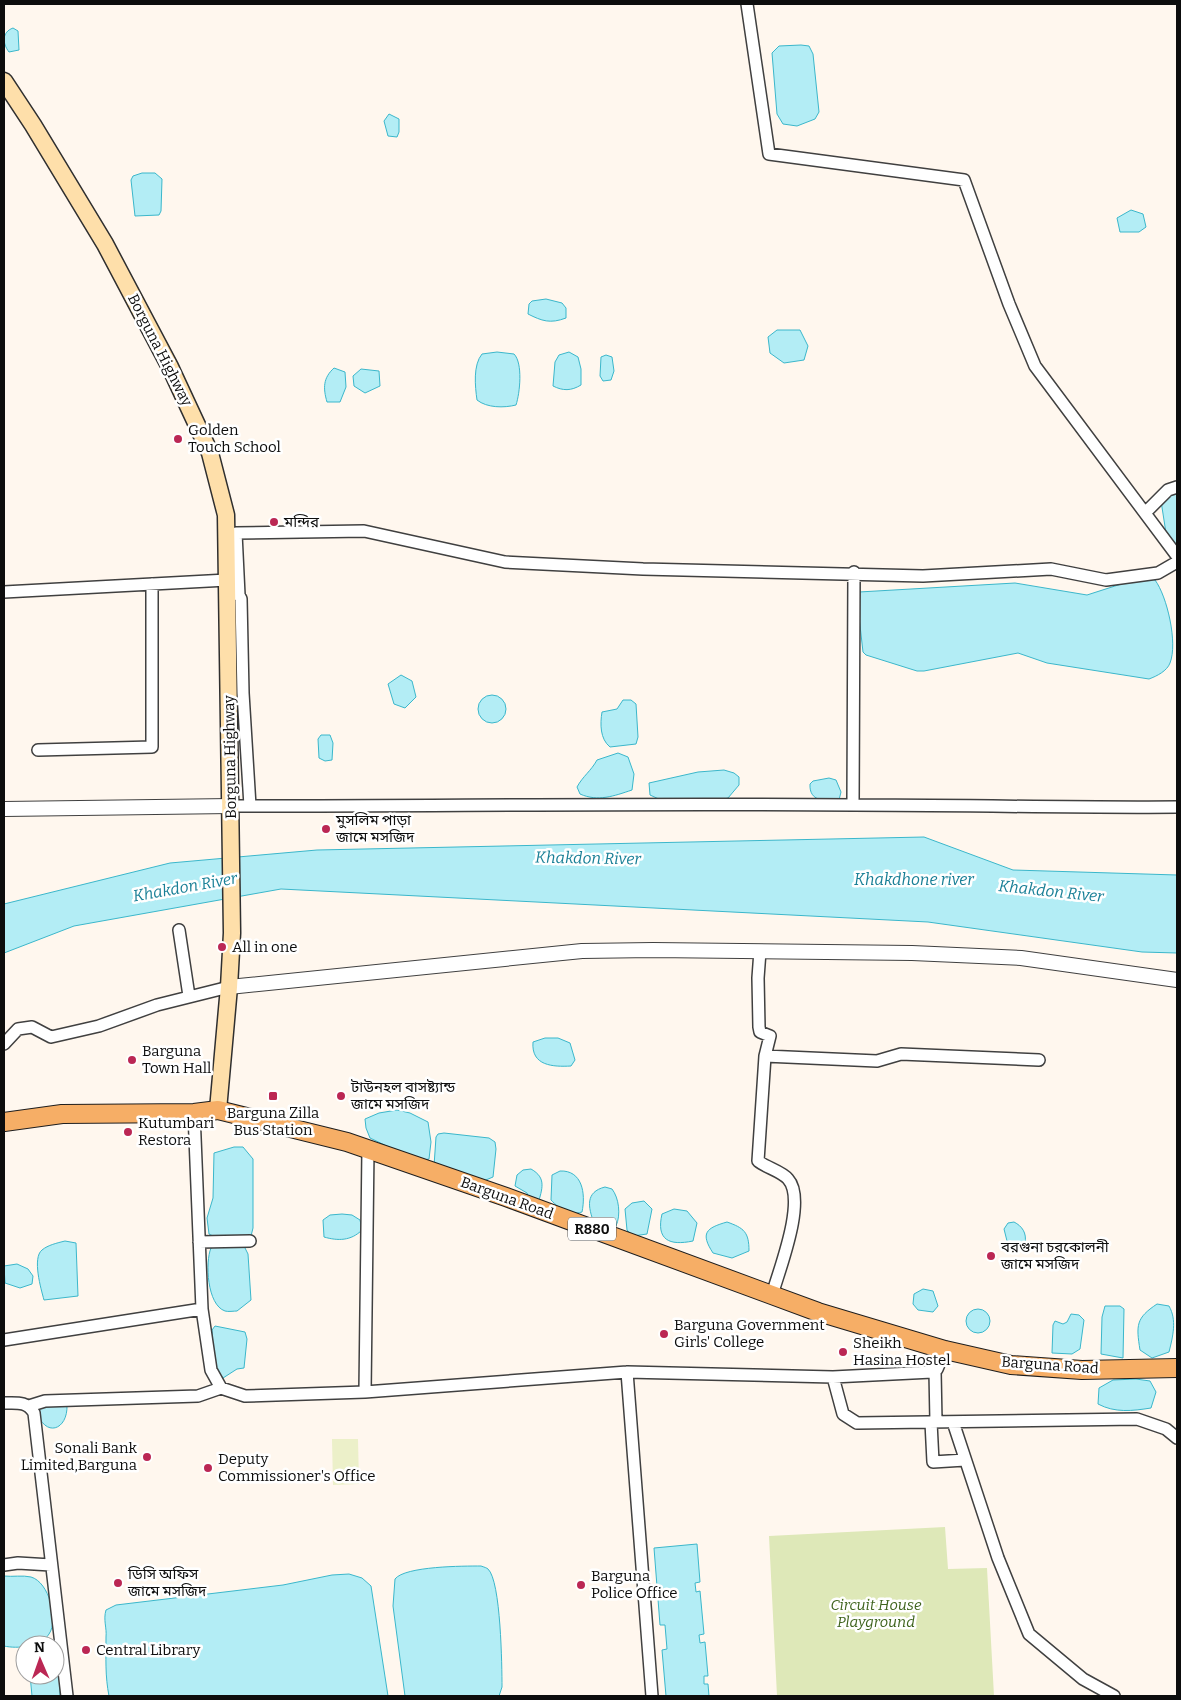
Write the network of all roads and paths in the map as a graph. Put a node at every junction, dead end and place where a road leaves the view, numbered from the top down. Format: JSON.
{"nodes":[{"id":1,"x":747,"y":4,"type":"edge"},
{"id":2,"x":4,"y":81,"type":"edge"},
{"id":3,"x":1177,"y":487,"type":"edge"},
{"id":4,"x":1145,"y":513,"type":"junction"},
{"id":5,"x":1177,"y":556,"type":"edge"},
{"id":6,"x":1177,"y":562,"type":"edge"},
{"id":7,"x":854,"y":572,"type":"junction"},
{"id":8,"x":227,"y":580,"type":"junction"},
{"id":9,"x":152,"y":584,"type":"junction"},
{"id":10,"x":4,"y":592,"type":"edge"},
{"id":11,"x":38,"y":750,"type":"dead end"},
{"id":12,"x":853,"y":804,"type":"junction"},
{"id":13,"x":231,"y":806,"type":"junction"},
{"id":14,"x":250,"y":806,"type":"junction"},
{"id":15,"x":1177,"y":806,"type":"edge"},
{"id":16,"x":4,"y":810,"type":"edge"},
{"id":17,"x":180,"y":930,"type":"dead end"},
{"id":18,"x":760,"y":951,"type":"junction"},
{"id":19,"x":1177,"y":980,"type":"edge"},
{"id":20,"x":229,"y":988,"type":"junction"},
{"id":21,"x":189,"y":996,"type":"junction"},
{"id":22,"x":4,"y":1044,"type":"edge"},
{"id":23,"x":765,"y":1056,"type":"junction"},
{"id":24,"x":1039,"y":1060,"type":"dead end"},
{"id":25,"x":218,"y":1110,"type":"junction"},
{"id":26,"x":194,"y":1113,"type":"junction"},
{"id":27,"x":4,"y":1122,"type":"edge"},
{"id":28,"x":368,"y":1150,"type":"junction"},
{"id":29,"x":250,"y":1241,"type":"dead end"},
{"id":30,"x":199,"y":1242,"type":"junction"},
{"id":31,"x":772,"y":1295,"type":"junction"},
{"id":32,"x":202,"y":1309,"type":"junction"},
{"id":33,"x":4,"y":1340,"type":"edge"},
{"id":34,"x":945,"y":1350,"type":"junction"},
{"id":35,"x":1177,"y":1368,"type":"edge"},
{"id":36,"x":935,"y":1371,"type":"junction"},
{"id":37,"x":627,"y":1372,"type":"junction"},
{"id":38,"x":833,"y":1377,"type":"junction"},
{"id":39,"x":221,"y":1388,"type":"junction"},
{"id":40,"x":365,"y":1392,"type":"junction"},
{"id":41,"x":4,"y":1404,"type":"edge"},
{"id":42,"x":30,"y":1406,"type":"junction"},
{"id":43,"x":934,"y":1422,"type":"junction"},
{"id":44,"x":952,"y":1422,"type":"junction"},
{"id":45,"x":1177,"y":1438,"type":"edge"},
{"id":46,"x":965,"y":1460,"type":"junction"},
{"id":47,"x":4,"y":1565,"type":"edge"},
{"id":48,"x":52,"y":1565,"type":"junction"},
{"id":49,"x":67,"y":1696,"type":"edge"},
{"id":50,"x":652,"y":1696,"type":"edge"},
{"id":51,"x":1114,"y":1696,"type":"edge"}],
"edges":[{"from":1,"to":4,"type":"street"},
{"from":2,"to":8,"type":"main road","name":"Borguna Highway"},
{"from":3,"to":4,"type":"street"},
{"from":4,"to":5,"type":"street"},
{"from":6,"to":7,"type":"street"},
{"from":7,"to":12,"type":"street"},
{"from":7,"to":14,"type":"street"},
{"from":8,"to":9,"type":"street"},
{"from":8,"to":13,"type":"main road","name":"Borguna Highway"},
{"from":9,"to":10,"type":"street"},
{"from":9,"to":11,"type":"street"},
{"from":12,"to":14,"type":"street"},
{"from":12,"to":15,"type":"street"},
{"from":13,"to":14,"type":"street"},
{"from":13,"to":16,"type":"street"},
{"from":13,"to":20,"type":"main road","name":"Borguna Highway"},
{"from":17,"to":21,"type":"street"},
{"from":18,"to":19,"type":"street"},
{"from":18,"to":20,"type":"street"},
{"from":18,"to":23,"type":"street"},
{"from":20,"to":21,"type":"street"},
{"from":20,"to":25,"type":"main road","name":"Borguna Highway"},
{"from":21,"to":22,"type":"street"},
{"from":23,"to":24,"type":"street"},
{"from":23,"to":31,"type":"street"},
{"from":25,"to":26,"type":"main road","name":"Barguna Road","number":"R880"},
{"from":25,"to":28,"type":"main road","name":"Barguna Road","number":"R880"},
{"from":26,"to":27,"type":"main road","name":"Barguna Road","number":"R880"},
{"from":26,"to":30,"type":"street"},
{"from":28,"to":31,"type":"main road","name":"Barguna Road","number":"R880"},
{"from":28,"to":40,"type":"street"},
{"from":29,"to":30,"type":"street"},
{"from":30,"to":32,"type":"street"},
{"from":31,"to":34,"type":"main road","name":"Barguna Road","number":"R880"},
{"from":32,"to":33,"type":"street"},
{"from":32,"to":39,"type":"street"},
{"from":34,"to":35,"type":"main road","name":"Barguna Road","number":"R880"},
{"from":34,"to":36,"type":"street"},
{"from":36,"to":38,"type":"street"},
{"from":36,"to":43,"type":"street"},
{"from":37,"to":38,"type":"street"},
{"from":37,"to":40,"type":"street"},
{"from":37,"to":50,"type":"street"},
{"from":38,"to":43,"type":"street"},
{"from":39,"to":40,"type":"street"},
{"from":39,"to":42,"type":"street"},
{"from":41,"to":42,"type":"street"},
{"from":42,"to":48,"type":"street"},
{"from":43,"to":44,"type":"street"},
{"from":43,"to":46,"type":"street"},
{"from":44,"to":45,"type":"street"},
{"from":44,"to":46,"type":"street"},
{"from":46,"to":51,"type":"street"},
{"from":47,"to":48,"type":"street"},
{"from":48,"to":49,"type":"street"}]}
